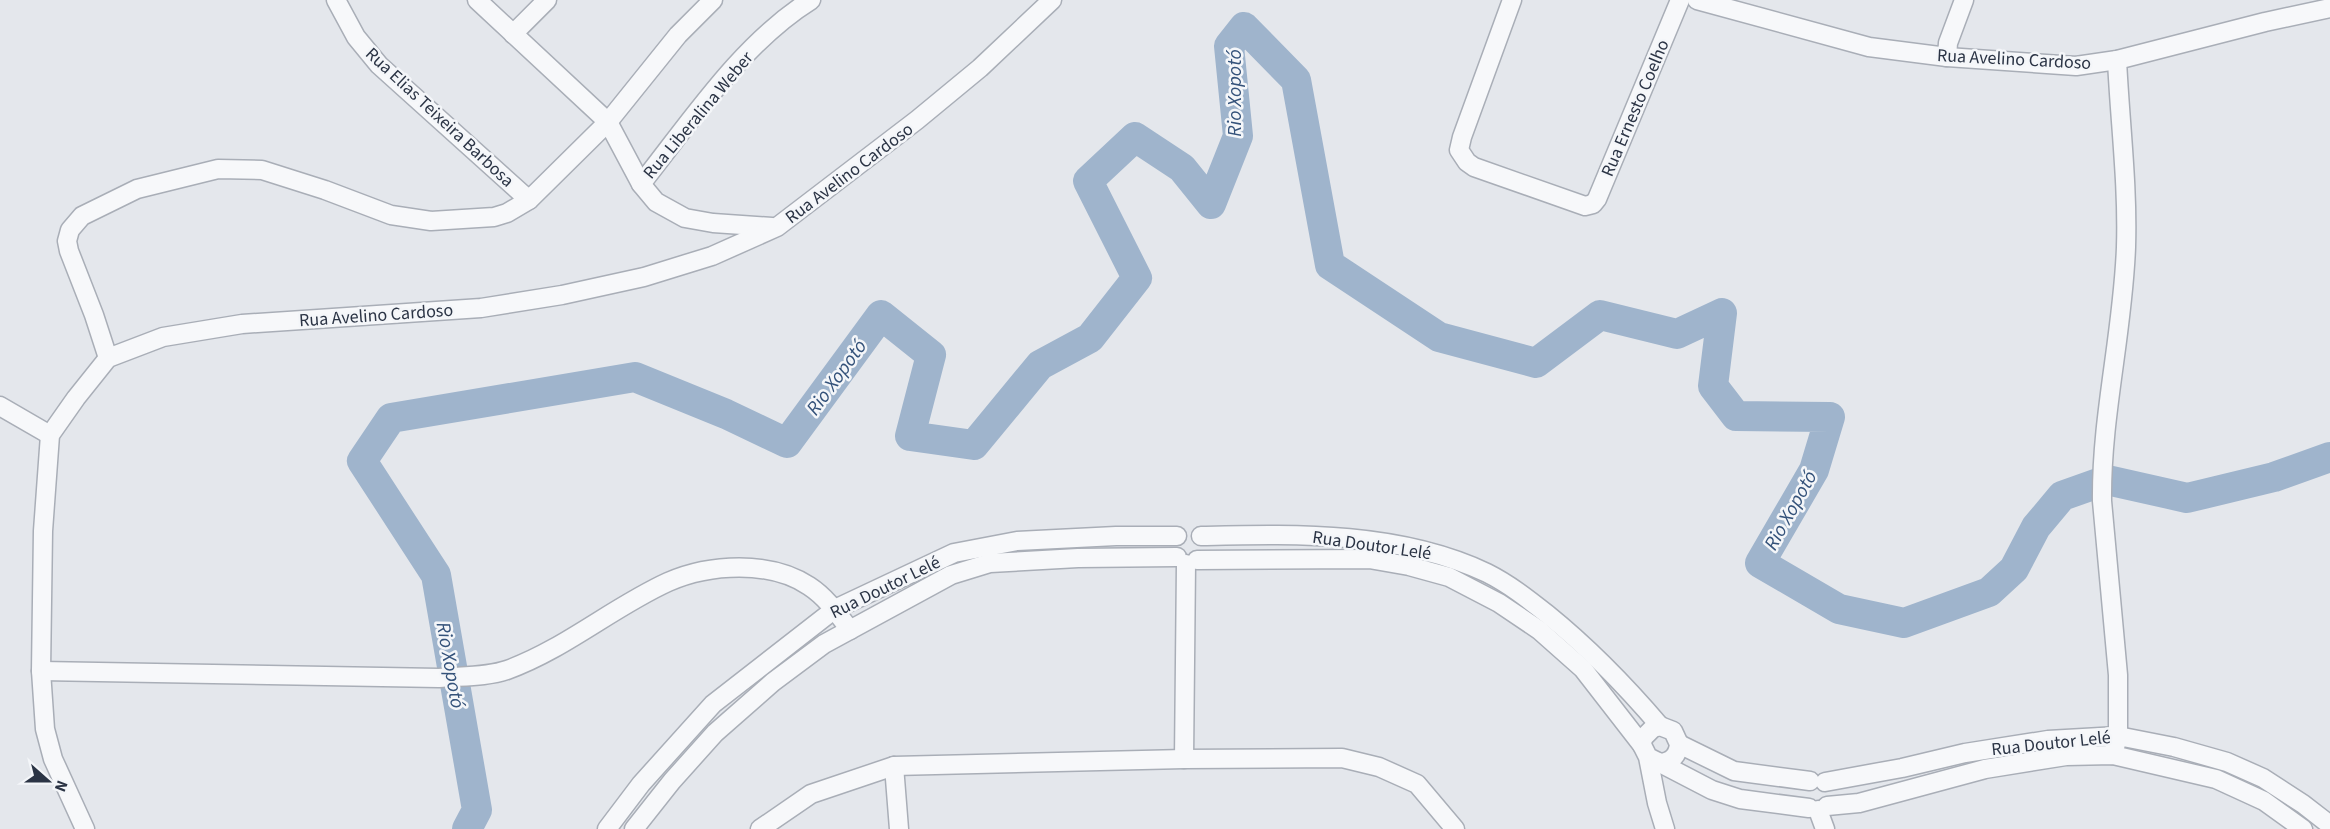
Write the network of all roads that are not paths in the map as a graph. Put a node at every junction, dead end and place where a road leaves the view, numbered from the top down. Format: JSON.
{"nodes":[{"id":1,"x":336,"y":0,"type":"edge"},
{"id":2,"x":477,"y":0,"type":"edge"},
{"id":3,"x":547,"y":0,"type":"edge"},
{"id":4,"x":713,"y":0,"type":"edge"},
{"id":5,"x":811,"y":0,"type":"edge"},
{"id":6,"x":1052,"y":0,"type":"edge"},
{"id":7,"x":1512,"y":0,"type":"edge"},
{"id":8,"x":1680,"y":0,"type":"edge"},
{"id":9,"x":1697,"y":0,"type":"edge"},
{"id":10,"x":1964,"y":0,"type":"edge"},
{"id":11,"x":2330,"y":8,"type":"edge"},
{"id":12,"x":1763,"y":9,"type":"edge"},
{"id":13,"x":513,"y":34,"type":"junction"},
{"id":14,"x":1947,"y":57,"type":"junction"},
{"id":15,"x":2117,"y":60,"type":"junction"},
{"id":16,"x":608,"y":122,"type":"junction"},
{"id":17,"x":641,"y":184,"type":"junction"},
{"id":18,"x":529,"y":200,"type":"junction"},
{"id":19,"x":777,"y":227,"type":"junction"},
{"id":20,"x":108,"y":358,"type":"junction"},
{"id":21,"x":0,"y":406,"type":"edge"},
{"id":22,"x":50,"y":435,"type":"junction"},
{"id":23,"x":1177,"y":536,"type":"junction"},
{"id":24,"x":1201,"y":536,"type":"junction"},
{"id":25,"x":1187,"y":560,"type":"junction"},
{"id":26,"x":809,"y":586,"type":"junction"},
{"id":27,"x":834,"y":609,"type":"junction"},
{"id":28,"x":816,"y":623,"type":"junction"},
{"id":29,"x":850,"y":630,"type":"junction"},
{"id":30,"x":824,"y":644,"type":"junction"},
{"id":31,"x":41,"y":671,"type":"junction"},
{"id":32,"x":1660,"y":726,"type":"junction"},
{"id":33,"x":2118,"y":736,"type":"junction"},
{"id":34,"x":1679,"y":744,"type":"junction"},
{"id":35,"x":1650,"y":755,"type":"junction"},
{"id":36,"x":2114,"y":755,"type":"junction"},
{"id":37,"x":1184,"y":759,"type":"junction"},
{"id":38,"x":894,"y":766,"type":"junction"},
{"id":39,"x":1818,"y":781,"type":"junction"},
{"id":40,"x":1818,"y":808,"type":"junction"},
{"id":41,"x":2330,"y":825,"type":"edge"},
{"id":42,"x":85,"y":829,"type":"edge"},
{"id":43,"x":607,"y":829,"type":"edge"},
{"id":44,"x":634,"y":829,"type":"edge"},
{"id":45,"x":760,"y":829,"type":"edge"},
{"id":46,"x":899,"y":829,"type":"edge"},
{"id":47,"x":1455,"y":829,"type":"edge"},
{"id":48,"x":1665,"y":829,"type":"edge"},
{"id":49,"x":1825,"y":829,"type":"edge"},
{"id":50,"x":2303,"y":829,"type":"edge"}],
"edges":[{"from":1,"to":18,"type":"street","name":"Rua Elias Teixeira Barbosa"},
{"from":2,"to":13,"type":"street"},
{"from":3,"to":13,"type":"street"},
{"from":4,"to":16,"type":"street"},
{"from":5,"to":17,"type":"street","name":"Rua Liberalina Weber"},
{"from":6,"to":19,"type":"street","name":"Rua Avelino Cardoso"},
{"from":7,"to":8,"type":"street","name":"Rua Ernesto Coelho"},
{"from":9,"to":12,"type":"street","name":"Rua Avelino Cardoso"},
{"from":10,"to":14,"type":"street"},
{"from":11,"to":15,"type":"street","name":"Rua Avelino Cardoso"},
{"from":12,"to":14,"type":"street","name":"Rua Avelino Cardoso"},
{"from":13,"to":16,"type":"street"},
{"from":14,"to":15,"type":"street","name":"Rua Avelino Cardoso"},
{"from":15,"to":33,"type":"street"},
{"from":16,"to":17,"type":"street"},
{"from":16,"to":18,"type":"street"},
{"from":17,"to":19,"type":"street"},
{"from":18,"to":20,"type":"street"},
{"from":19,"to":20,"type":"street","name":"Rua Avelino Cardoso"},
{"from":20,"to":22,"type":"street"},
{"from":21,"to":22,"type":"street"},
{"from":22,"to":31,"type":"street"},
{"from":23,"to":24,"type":"street"},
{"from":23,"to":25,"type":"street"},
{"from":23,"to":27,"type":"street","name":"Rua Doutor Lelé"},
{"from":24,"to":25,"type":"street"},
{"from":24,"to":32,"type":"street","name":"Rua Doutor Lelé"},
{"from":25,"to":29,"type":"street","name":"Rua Doutor Lelé"},
{"from":25,"to":35,"type":"street","name":"Rua Doutor Lelé"},
{"from":25,"to":37,"type":"street"},
{"from":26,"to":27,"type":"street"},
{"from":26,"to":28,"type":"street"},
{"from":26,"to":31,"type":"street"},
{"from":27,"to":28,"type":"street","name":"Rua Doutor Lelé"},
{"from":27,"to":29,"type":"street"},
{"from":28,"to":30,"type":"street"},
{"from":28,"to":43,"type":"street","name":"Rua Doutor Lelé"},
{"from":29,"to":30,"type":"street","name":"Rua Doutor Lelé"},
{"from":30,"to":44,"type":"street","name":"Rua Doutor Lelé"},
{"from":31,"to":42,"type":"street"},
{"from":32,"to":34,"type":"street"},
{"from":32,"to":35,"type":"street"},
{"from":33,"to":36,"type":"street"},
{"from":33,"to":39,"type":"street","name":"Rua Doutor Lelé"},
{"from":33,"to":41,"type":"street","name":"Rua Doutor Lelé"},
{"from":34,"to":35,"type":"street"},
{"from":34,"to":39,"type":"street","name":"Rua Doutor Lelé"},
{"from":35,"to":40,"type":"street","name":"Rua Doutor Lelé"},
{"from":35,"to":48,"type":"street"},
{"from":36,"to":40,"type":"street","name":"Rua Doutor Lelé"},
{"from":36,"to":50,"type":"street","name":"Rua Doutor Lelé"},
{"from":37,"to":38,"type":"street"},
{"from":37,"to":47,"type":"street"},
{"from":38,"to":45,"type":"street"},
{"from":38,"to":46,"type":"street"},
{"from":39,"to":40,"type":"street"},
{"from":39,"to":40,"type":"street"},
{"from":40,"to":49,"type":"street"}]}
